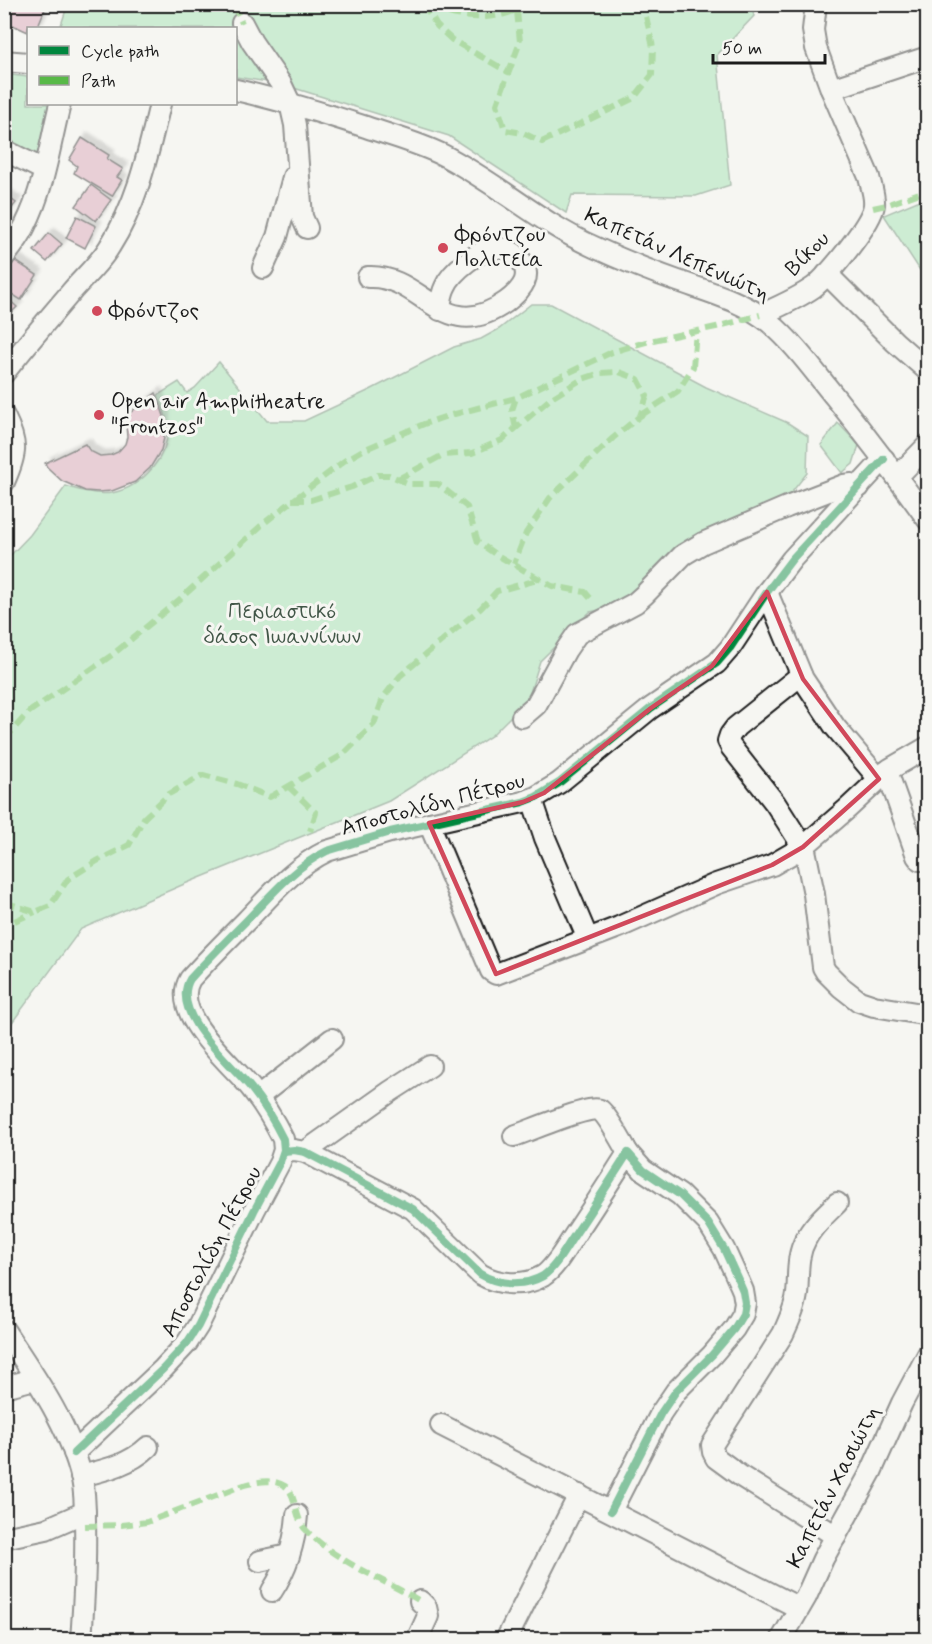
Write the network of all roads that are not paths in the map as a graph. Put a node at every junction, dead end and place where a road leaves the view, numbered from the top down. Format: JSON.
{"nodes":[{"id":1,"x":816,"y":4,"type":"edge"},
{"id":2,"x":242,"y":23,"type":"dead end"},
{"id":3,"x":927,"y":57,"type":"edge"},
{"id":4,"x":4,"y":61,"type":"edge"},
{"id":5,"x":27,"y":63,"type":"edge"},
{"id":6,"x":831,"y":89,"type":"junction"},
{"id":7,"x":237,"y":90,"type":"edge"},
{"id":8,"x":290,"y":103,"type":"junction"},
{"id":9,"x":60,"y":105,"type":"edge"},
{"id":10,"x":160,"y":105,"type":"edge"},
{"id":11,"x":4,"y":150,"type":"edge"},
{"id":12,"x":297,"y":157,"type":"junction"},
{"id":13,"x":44,"y":170,"type":"junction"},
{"id":14,"x":307,"y":228,"type":"dead end"},
{"id":15,"x":4,"y":257,"type":"edge"},
{"id":16,"x":263,"y":268,"type":"dead end"},
{"id":17,"x":827,"y":273,"type":"junction"},
{"id":18,"x":368,"y":277,"type":"dead end"},
{"id":19,"x":440,"y":310,"type":"dead end"},
{"id":20,"x":760,"y":315,"type":"junction"},
{"id":21,"x":927,"y":371,"type":"edge"},
{"id":22,"x":4,"y":373,"type":"edge"},
{"id":23,"x":4,"y":416,"type":"edge"},
{"id":24,"x":927,"y":445,"type":"edge"},
{"id":25,"x":884,"y":459,"type":"junction"},
{"id":26,"x":897,"y":477,"type":"junction"},
{"id":27,"x":4,"y":482,"type":"edge"},
{"id":28,"x":859,"y":487,"type":"junction"},
{"id":29,"x":927,"y":520,"type":"edge"},
{"id":30,"x":767,"y":592,"type":"junction"},
{"id":31,"x":801,"y":675,"type":"junction"},
{"id":32,"x":522,"y":717,"type":"dead end"},
{"id":33,"x":927,"y":747,"type":"edge"},
{"id":34,"x":883,"y":775,"type":"junction"},
{"id":35,"x":532,"y":799,"type":"junction"},
{"id":36,"x":429,"y":823,"type":"junction"},
{"id":37,"x":803,"y":847,"type":"junction"},
{"id":38,"x":927,"y":860,"type":"edge"},
{"id":39,"x":588,"y":939,"type":"junction"},
{"id":40,"x":927,"y":1016,"type":"edge"},
{"id":41,"x":332,"y":1040,"type":"dead end"},
{"id":42,"x":430,"y":1066,"type":"dead end"},
{"id":43,"x":258,"y":1097,"type":"junction"},
{"id":44,"x":514,"y":1136,"type":"dead end"},
{"id":45,"x":284,"y":1151,"type":"junction"},
{"id":46,"x":305,"y":1152,"type":"junction"},
{"id":47,"x":628,"y":1154,"type":"junction"},
{"id":48,"x":837,"y":1203,"type":"dead end"},
{"id":49,"x":4,"y":1330,"type":"edge"},
{"id":50,"x":927,"y":1354,"type":"edge"},
{"id":51,"x":35,"y":1379,"type":"junction"},
{"id":52,"x":4,"y":1387,"type":"edge"},
{"id":53,"x":441,"y":1425,"type":"dead end"},
{"id":54,"x":148,"y":1448,"type":"dead end"},
{"id":55,"x":74,"y":1452,"type":"junction"},
{"id":56,"x":81,"y":1476,"type":"junction"},
{"id":57,"x":579,"y":1494,"type":"junction"},
{"id":58,"x":611,"y":1511,"type":"junction"},
{"id":59,"x":85,"y":1512,"type":"junction"},
{"id":60,"x":297,"y":1515,"type":"dead end"},
{"id":61,"x":836,"y":1536,"type":"junction"},
{"id":62,"x":4,"y":1538,"type":"edge"},
{"id":63,"x":289,"y":1555,"type":"junction"},
{"id":64,"x":260,"y":1561,"type":"dead end"},
{"id":65,"x":272,"y":1591,"type":"dead end"},
{"id":66,"x":420,"y":1601,"type":"dead end"},
{"id":67,"x":799,"y":1608,"type":"junction"},
{"id":68,"x":81,"y":1640,"type":"edge"},
{"id":69,"x":417,"y":1640,"type":"edge"},
{"id":70,"x":506,"y":1640,"type":"edge"},
{"id":71,"x":781,"y":1640,"type":"edge"}],
"edges":[{"from":1,"to":6,"type":"street"},
{"from":2,"to":8,"type":"street"},
{"from":3,"to":6,"type":"street"},
{"from":4,"to":5,"type":"street"},
{"from":6,"to":17,"type":"street","name":"Βίκου"},
{"from":7,"to":8,"type":"street","name":"Καπετάν Λεπενιώτη"},
{"from":8,"to":12,"type":"street"},
{"from":8,"to":20,"type":"street","name":"Καπετάν Λεπενιώτη"},
{"from":9,"to":13,"type":"street"},
{"from":10,"to":22,"type":"street"},
{"from":11,"to":13,"type":"street"},
{"from":12,"to":14,"type":"street"},
{"from":12,"to":16,"type":"street"},
{"from":13,"to":15,"type":"street"},
{"from":17,"to":20,"type":"street","name":"Βίκου"},
{"from":17,"to":21,"type":"street"},
{"from":18,"to":19,"type":"street"},
{"from":20,"to":25,"type":"street","name":"Καπετάν Λεπενιώτη"},
{"from":23,"to":27,"type":"street"},
{"from":24,"to":26,"type":"street"},
{"from":25,"to":26,"type":"street","name":"Καπετάν Λεπενιώτη"},
{"from":25,"to":28,"type":"street","name":"Αποστολίδη Πέτρου"},
{"from":26,"to":29,"type":"street","name":"Καπετάν Λεπενιώτη"},
{"from":28,"to":30,"type":"street","name":"Αποστολίδη Πέτρου"},
{"from":28,"to":32,"type":"street"},
{"from":30,"to":31,"type":"street"},
{"from":30,"to":35,"type":"street","name":"Αποστολίδη Πέτρου"},
{"from":31,"to":34,"type":"street"},
{"from":31,"to":37,"type":"street"},
{"from":33,"to":34,"type":"street"},
{"from":34,"to":37,"type":"street"},
{"from":34,"to":38,"type":"street"},
{"from":35,"to":36,"type":"street","name":"Αποστολίδη Πέτρου"},
{"from":35,"to":39,"type":"street"},
{"from":36,"to":39,"type":"street"},
{"from":36,"to":43,"type":"street","name":"Αποστολίδη Πέτρου"},
{"from":37,"to":39,"type":"street"},
{"from":37,"to":40,"type":"street"},
{"from":41,"to":43,"type":"street"},
{"from":42,"to":46,"type":"street"},
{"from":43,"to":45,"type":"street","name":"Αποστολίδη Πέτρου"},
{"from":44,"to":47,"type":"street"},
{"from":45,"to":46,"type":"street"},
{"from":45,"to":55,"type":"street","name":"Αποστολίδη Πέτρου"},
{"from":46,"to":47,"type":"street"},
{"from":47,"to":58,"type":"street"},
{"from":48,"to":61,"type":"street"},
{"from":49,"to":51,"type":"street"},
{"from":50,"to":61,"type":"street","name":"Καπετάν Χασιώτη"},
{"from":51,"to":52,"type":"street"},
{"from":51,"to":55,"type":"street"},
{"from":53,"to":57,"type":"street"},
{"from":54,"to":56,"type":"street"},
{"from":55,"to":56,"type":"street"},
{"from":56,"to":59,"type":"street"},
{"from":57,"to":58,"type":"street"},
{"from":57,"to":70,"type":"street"},
{"from":58,"to":67,"type":"street"},
{"from":59,"to":62,"type":"street"},
{"from":59,"to":68,"type":"street"},
{"from":60,"to":63,"type":"street"},
{"from":61,"to":67,"type":"street","name":"Καπετάν Χασιώτη"},
{"from":63,"to":64,"type":"street"},
{"from":63,"to":65,"type":"street"},
{"from":66,"to":69,"type":"street"},
{"from":67,"to":71,"type":"street","name":"Καπετάν Χασιώτη"}]}
